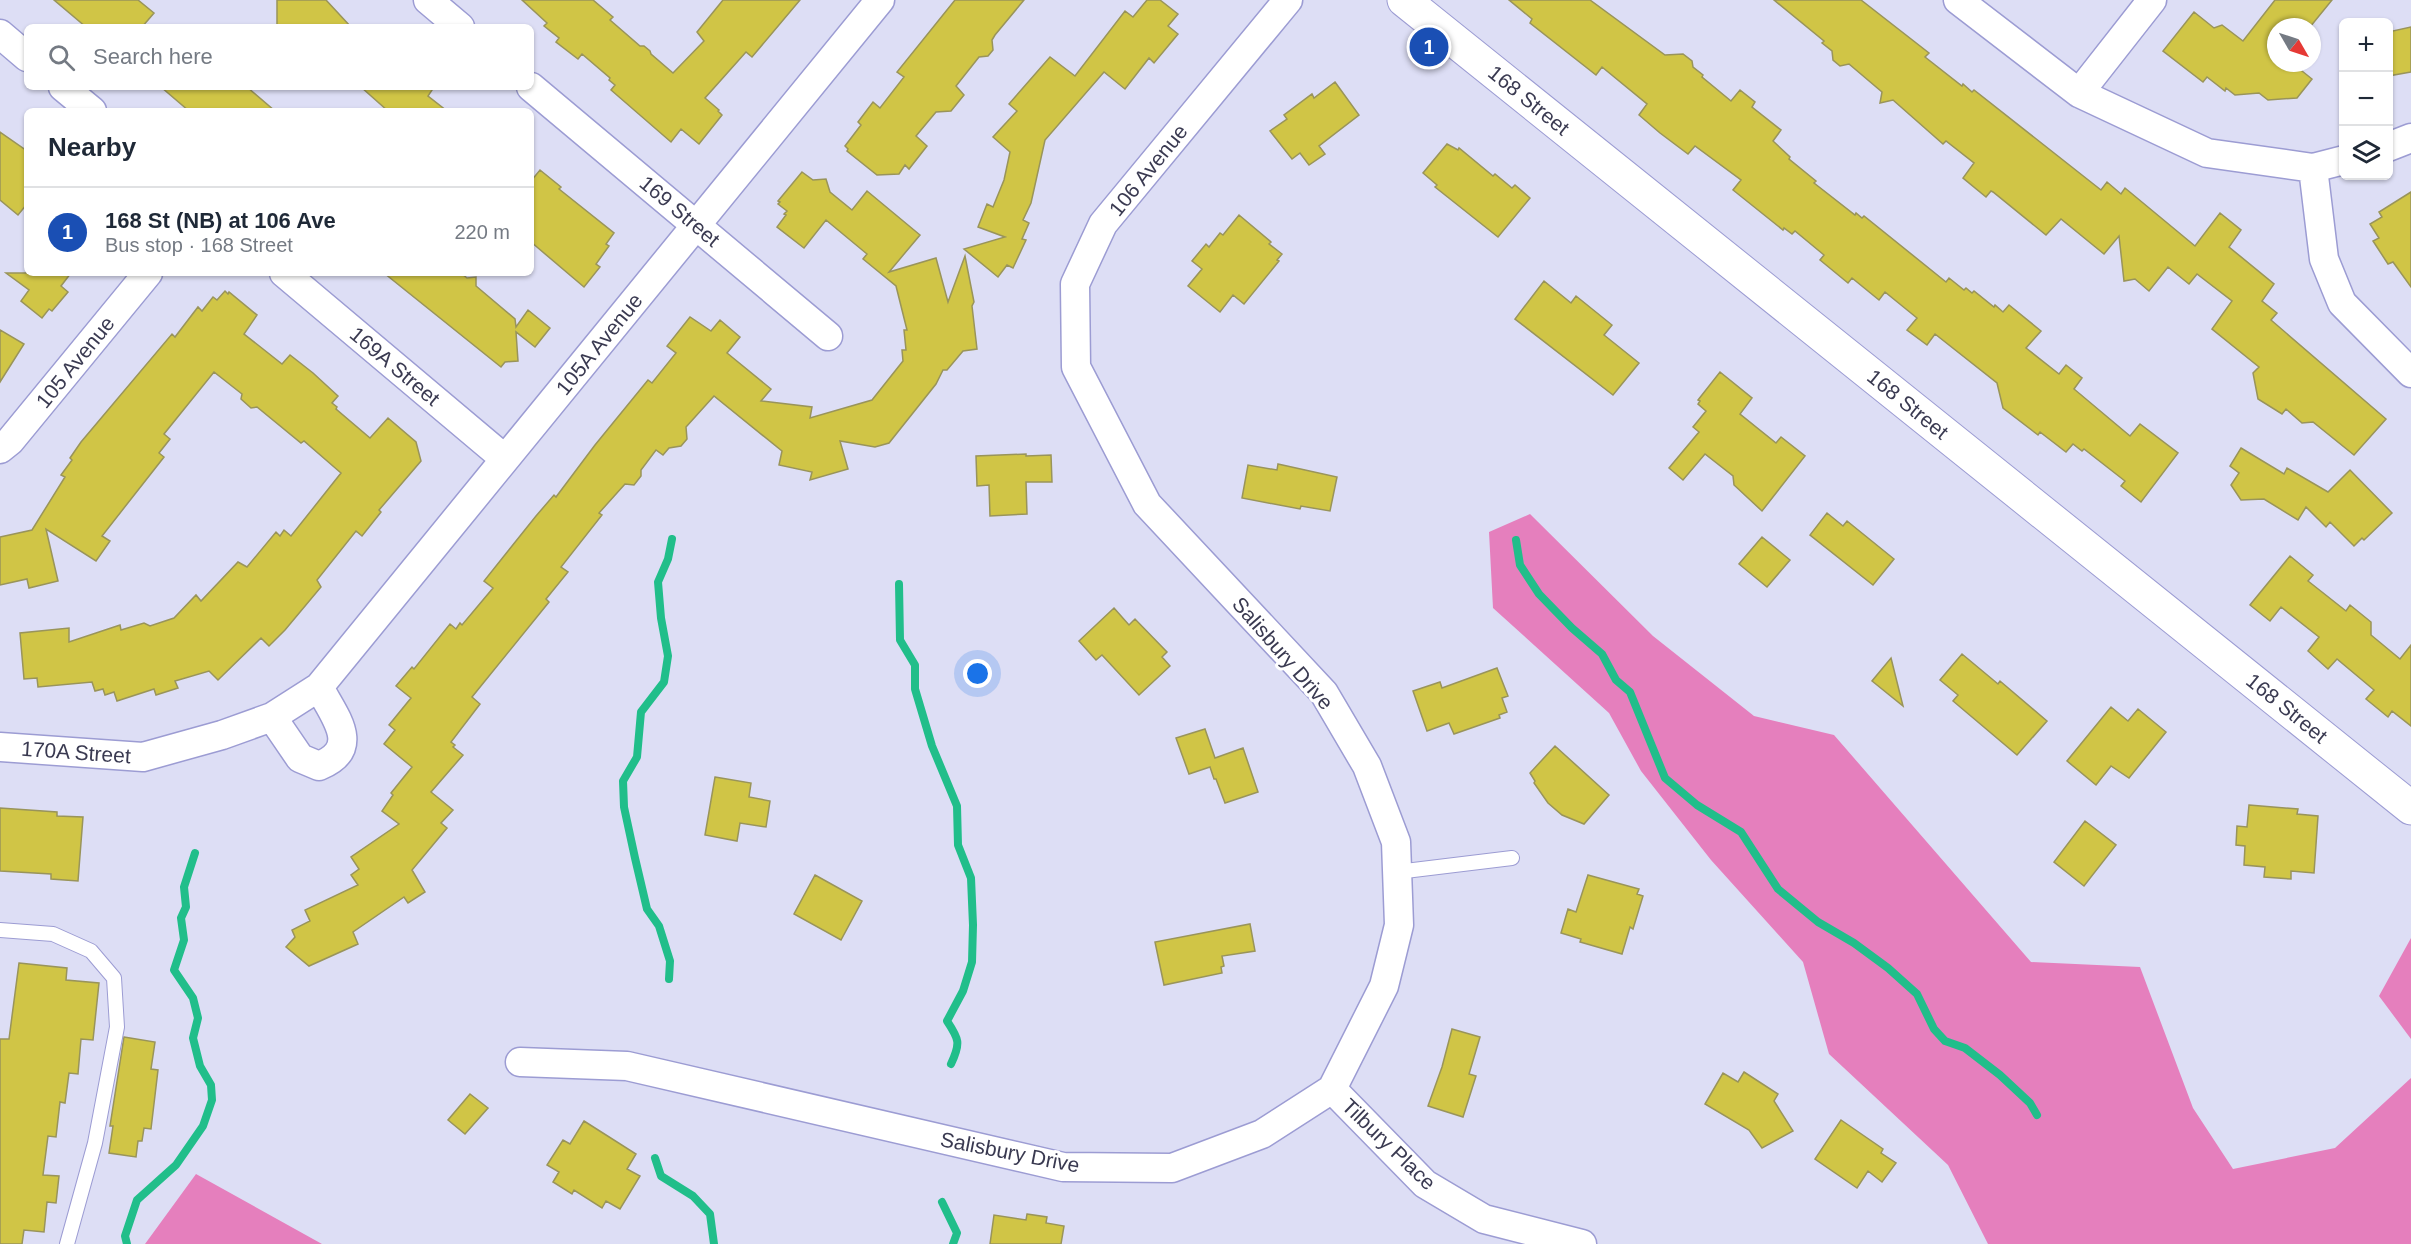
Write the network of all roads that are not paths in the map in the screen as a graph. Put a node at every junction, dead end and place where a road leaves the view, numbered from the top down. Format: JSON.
{"nodes":[{"id":1,"x":428,"y":0,"type":"edge"},
{"id":2,"x":880,"y":0,"type":"edge"},
{"id":3,"x":1288,"y":0,"type":"edge"},
{"id":4,"x":1404,"y":0,"type":"edge"},
{"id":5,"x":1958,"y":0,"type":"edge"},
{"id":6,"x":2152,"y":0,"type":"edge"},
{"id":7,"x":456,"y":24,"type":"edge"},
{"id":8,"x":0,"y":34,"type":"edge"},
{"id":9,"x":24,"y":54,"type":"edge"},
{"id":10,"x":67,"y":90,"type":"edge"},
{"id":11,"x":534,"y":90,"type":"edge"},
{"id":12,"x":2079,"y":93,"type":"junction"},
{"id":13,"x":88,"y":108,"type":"edge"},
{"id":14,"x":2411,"y":138,"type":"edge"},
{"id":15,"x":2393,"y":145,"type":"edge"},
{"id":16,"x":2339,"y":161,"type":"edge"},
{"id":17,"x":2313,"y":168,"type":"junction"},
{"id":18,"x":696,"y":225,"type":"junction"},
{"id":19,"x":146,"y":276,"type":"edge"},
{"id":20,"x":288,"y":276,"type":"edge"},
{"id":21,"x":828,"y":336,"type":"dead end"},
{"id":22,"x":1076,"y":367,"type":"joint"},
{"id":23,"x":2411,"y":373,"type":"edge"},
{"id":24,"x":0,"y":449,"type":"edge"},
{"id":25,"x":505,"y":459,"type":"junction"},
{"id":26,"x":319,"y":687,"type":"junction"},
{"id":27,"x":272,"y":717,"type":"junction"},
{"id":28,"x":222,"y":735,"type":"joint"},
{"id":29,"x":0,"y":747,"type":"edge"},
{"id":30,"x":2411,"y":808,"type":"edge"},
{"id":31,"x":1512,"y":858,"type":"dead end"},
{"id":32,"x":1397,"y":872,"type":"junction"},
{"id":33,"x":0,"y":930,"type":"edge"},
{"id":34,"x":520,"y":1062,"type":"dead end"},
{"id":35,"x":1332,"y":1089,"type":"junction"},
{"id":36,"x":67,"y":1244,"type":"edge"},
{"id":37,"x":1582,"y":1244,"type":"edge"}],
"edges":[{"from":1,"to":7,"type":"street"},
{"from":2,"to":18,"type":"street","name":"105A Avenue"},
{"from":3,"to":22,"type":"street","name":"106 Avenue"},
{"from":4,"to":30,"type":"street","name":"168 Street"},
{"from":5,"to":12,"type":"street"},
{"from":6,"to":12,"type":"street"},
{"from":8,"to":9,"type":"street"},
{"from":10,"to":13,"type":"street"},
{"from":11,"to":18,"type":"street","name":"169 Street"},
{"from":12,"to":17,"type":"street"},
{"from":14,"to":15,"type":"street"},
{"from":16,"to":17,"type":"street"},
{"from":17,"to":23,"type":"street"},
{"from":18,"to":21,"type":"street","name":"169 Street"},
{"from":18,"to":25,"type":"street","name":"105A Avenue"},
{"from":19,"to":24,"type":"street","name":"105 Avenue"},
{"from":20,"to":25,"type":"street","name":"169A Street"},
{"from":22,"to":32,"type":"street","name":"Salisbury Drive"},
{"from":25,"to":26,"type":"street","name":"105A Avenue"},
{"from":26,"to":27,"type":"street","name":"105A Avenue"},
{"from":26,"to":27,"type":"street"},
{"from":27,"to":28,"type":"street","name":"105A Avenue"},
{"from":28,"to":29,"type":"street","name":"170A Street"},
{"from":31,"to":32,"type":"lane"},
{"from":32,"to":35,"type":"street","name":"Salisbury Drive"},
{"from":33,"to":36,"type":"lane"},
{"from":34,"to":35,"type":"street","name":"Salisbury Drive"},
{"from":35,"to":37,"type":"street","name":"Tilbury Place"}]}
